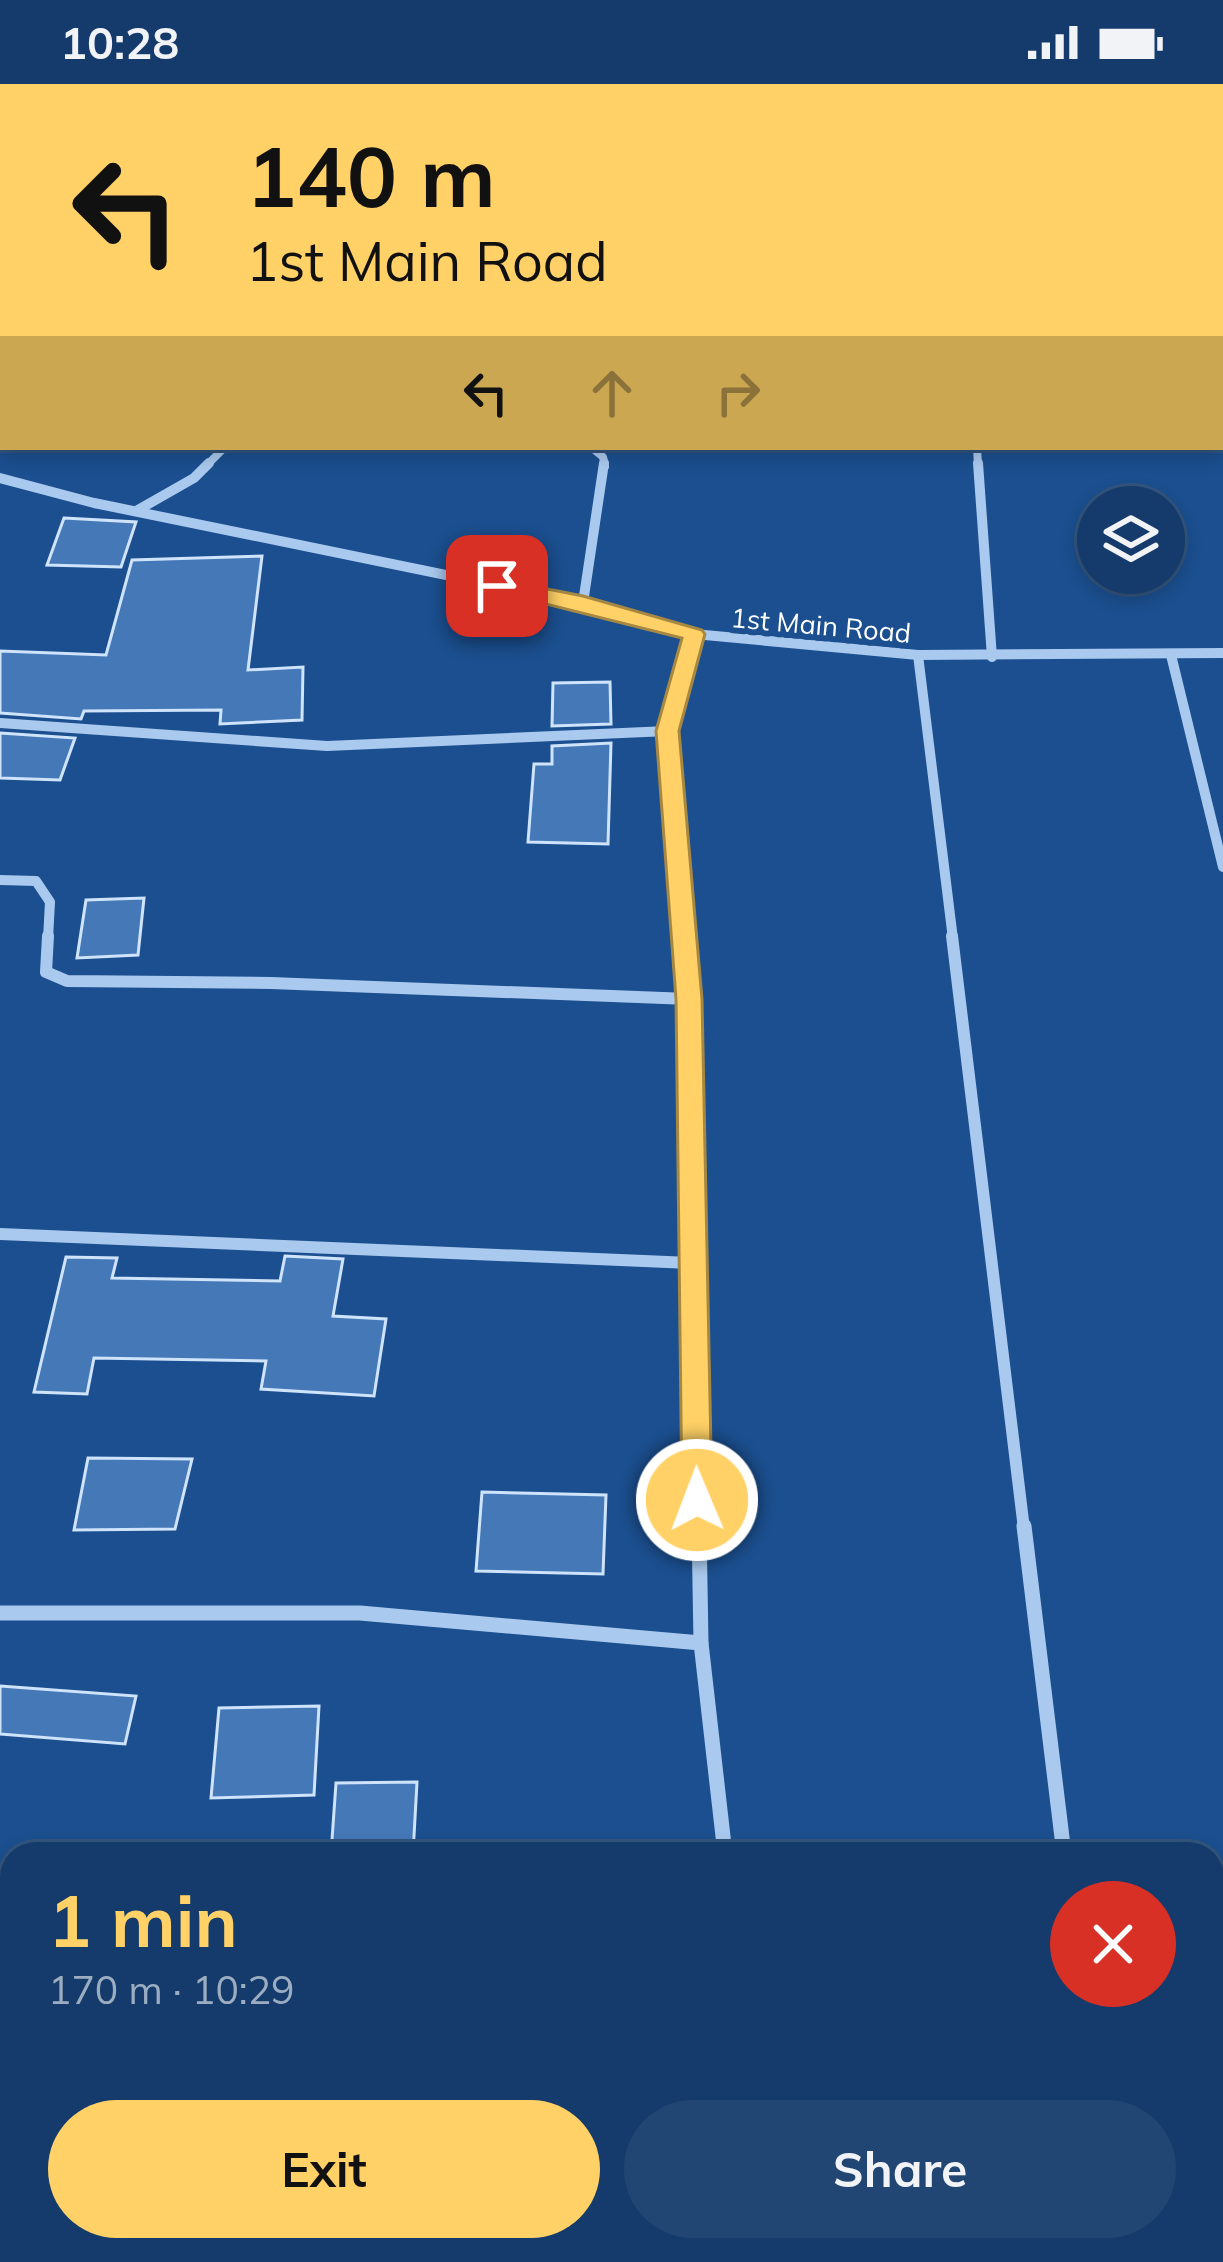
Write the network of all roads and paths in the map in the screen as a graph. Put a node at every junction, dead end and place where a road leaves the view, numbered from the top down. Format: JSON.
{"nodes":[{"id":1,"x":222,"y":450,"type":"edge"},
{"id":2,"x":595,"y":450,"type":"edge"},
{"id":3,"x":977,"y":450,"type":"edge"},
{"id":4,"x":0,"y":478,"type":"edge"},
{"id":5,"x":136,"y":511,"type":"junction"},
{"id":6,"x":583,"y":603,"type":"junction"},
{"id":7,"x":694,"y":634,"type":"junction"},
{"id":8,"x":1223,"y":653,"type":"edge"},
{"id":9,"x":917,"y":655,"type":"junction"},
{"id":10,"x":1171,"y":655,"type":"junction"},
{"id":11,"x":992,"y":657,"type":"junction"},
{"id":12,"x":0,"y":722,"type":"edge"},
{"id":13,"x":668,"y":731,"type":"junction"},
{"id":14,"x":1223,"y":867,"type":"edge"},
{"id":15,"x":0,"y":880,"type":"edge"},
{"id":16,"x":689,"y":999,"type":"junction"},
{"id":17,"x":0,"y":1234,"type":"edge"},
{"id":18,"x":691,"y":1263,"type":"junction"},
{"id":19,"x":0,"y":1613,"type":"edge"},
{"id":20,"x":701,"y":1643,"type":"junction"},
{"id":21,"x":724,"y":1842,"type":"edge"},
{"id":22,"x":1063,"y":1842,"type":"edge"}],
"edges":[{"from":1,"to":5,"type":"street"},
{"from":2,"to":6,"type":"street"},
{"from":3,"to":11,"type":"street"},
{"from":4,"to":5,"type":"street","name":"1st Main Road"},
{"from":5,"to":6,"type":"street","name":"1st Main Road"},
{"from":6,"to":7,"type":"street","name":"1st Main Road"},
{"from":7,"to":9,"type":"street","name":"1st Main Road"},
{"from":7,"to":13,"type":"street"},
{"from":8,"to":10,"type":"street","name":"1st Main Road"},
{"from":9,"to":11,"type":"street","name":"1st Main Road"},
{"from":9,"to":22,"type":"street"},
{"from":10,"to":11,"type":"street","name":"1st Main Road"},
{"from":10,"to":14,"type":"street"},
{"from":12,"to":13,"type":"street"},
{"from":13,"to":16,"type":"street"},
{"from":15,"to":16,"type":"street"},
{"from":16,"to":18,"type":"street"},
{"from":17,"to":18,"type":"street"},
{"from":18,"to":20,"type":"street"},
{"from":19,"to":20,"type":"street"},
{"from":20,"to":21,"type":"street"}]}
